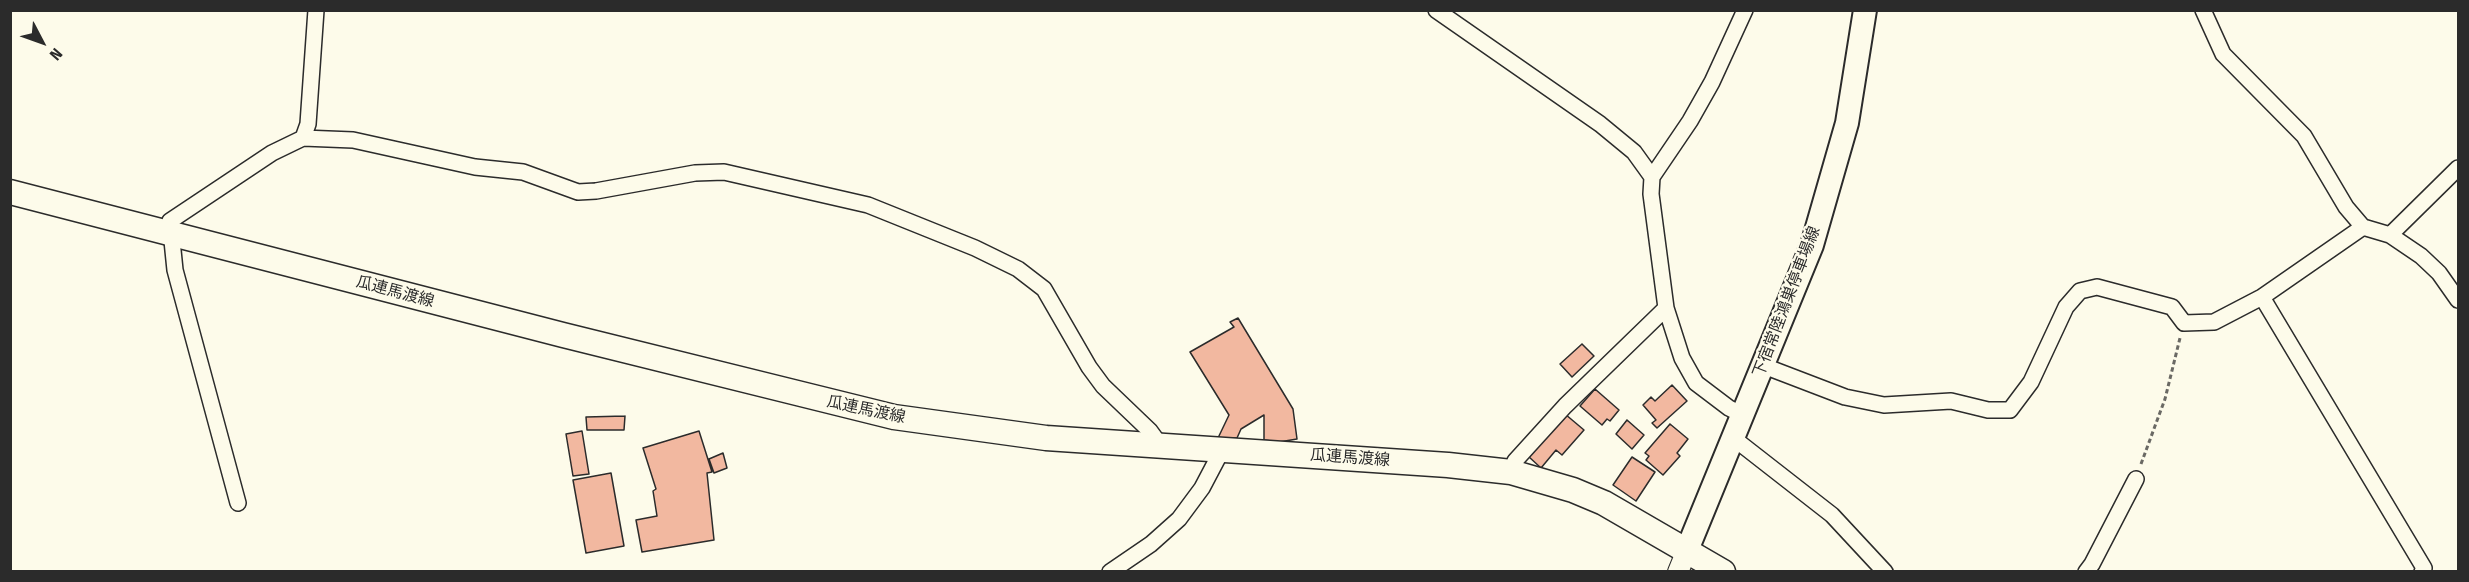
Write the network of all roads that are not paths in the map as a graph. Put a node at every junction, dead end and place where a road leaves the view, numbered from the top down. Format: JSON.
{"nodes":[{"id":1,"x":316,"y":10,"type":"edge"},
{"id":2,"x":1436,"y":10,"type":"edge"},
{"id":3,"x":1745,"y":10,"type":"edge"},
{"id":4,"x":2203,"y":10,"type":"edge"},
{"id":5,"x":1864,"y":11,"type":"edge"},
{"id":6,"x":303,"y":138,"type":"junction"},
{"id":7,"x":2458,"y":168,"type":"edge"},
{"id":8,"x":1652,"y":177,"type":"junction"},
{"id":9,"x":10,"y":192,"type":"edge"},
{"id":10,"x":2363,"y":227,"type":"junction"},
{"id":11,"x":173,"y":234,"type":"junction"},
{"id":12,"x":2390,"y":235,"type":"junction"},
{"id":13,"x":2262,"y":297,"type":"junction"},
{"id":14,"x":2458,"y":300,"type":"edge"},
{"id":15,"x":1666,"y":308,"type":"junction"},
{"id":16,"x":1764,"y":366,"type":"junction"},
{"id":17,"x":1741,"y":414,"type":"junction"},
{"id":18,"x":1732,"y":437,"type":"junction"},
{"id":19,"x":1161,"y":446,"type":"junction"},
{"id":20,"x":1222,"y":450,"type":"junction"},
{"id":21,"x":1511,"y":472,"type":"junction"},
{"id":22,"x":2136,"y":479,"type":"road end"},
{"id":23,"x":238,"y":502,"type":"dead end"},
{"id":24,"x":1682,"y":561,"type":"edge"},
{"id":25,"x":1110,"y":572,"type":"edge"},
{"id":26,"x":1723,"y":572,"type":"edge"},
{"id":27,"x":1885,"y":572,"type":"edge"},
{"id":28,"x":2086,"y":572,"type":"edge"},
{"id":29,"x":2422,"y":572,"type":"edge"}],
"edges":[{"from":1,"to":6,"type":"street"},
{"from":2,"to":8,"type":"street"},
{"from":3,"to":8,"type":"street"},
{"from":4,"to":10,"type":"street"},
{"from":5,"to":16,"type":"main road","name":"下宿常陸鴻巣停車場線"},
{"from":6,"to":11,"type":"street"},
{"from":6,"to":19,"type":"street"},
{"from":7,"to":12,"type":"street"},
{"from":8,"to":15,"type":"street"},
{"from":9,"to":11,"type":"main road","name":"瓜連馬渡線"},
{"from":10,"to":12,"type":"street"},
{"from":10,"to":13,"type":"street"},
{"from":11,"to":19,"type":"main road","name":"瓜連馬渡線"},
{"from":11,"to":23,"type":"street"},
{"from":12,"to":14,"type":"street"},
{"from":13,"to":16,"type":"street"},
{"from":13,"to":29,"type":"street"},
{"from":15,"to":17,"type":"street"},
{"from":15,"to":21,"type":"street"},
{"from":16,"to":17,"type":"main road","name":"下宿常陸鴻巣停車場線"},
{"from":17,"to":18,"type":"main road","name":"下宿常陸鴻巣停車場線"},
{"from":18,"to":24,"type":"main road","name":"下宿常陸鴻巣停車場線"},
{"from":18,"to":27,"type":"street"},
{"from":19,"to":20,"type":"main road","name":"瓜連馬渡線"},
{"from":20,"to":21,"type":"main road","name":"瓜連馬渡線"},
{"from":20,"to":25,"type":"street"},
{"from":21,"to":24,"type":"main road","name":"瓜連馬渡線"},
{"from":22,"to":28,"type":"street"},
{"from":24,"to":26,"type":"main road","name":"瓜連馬渡線"}]}
